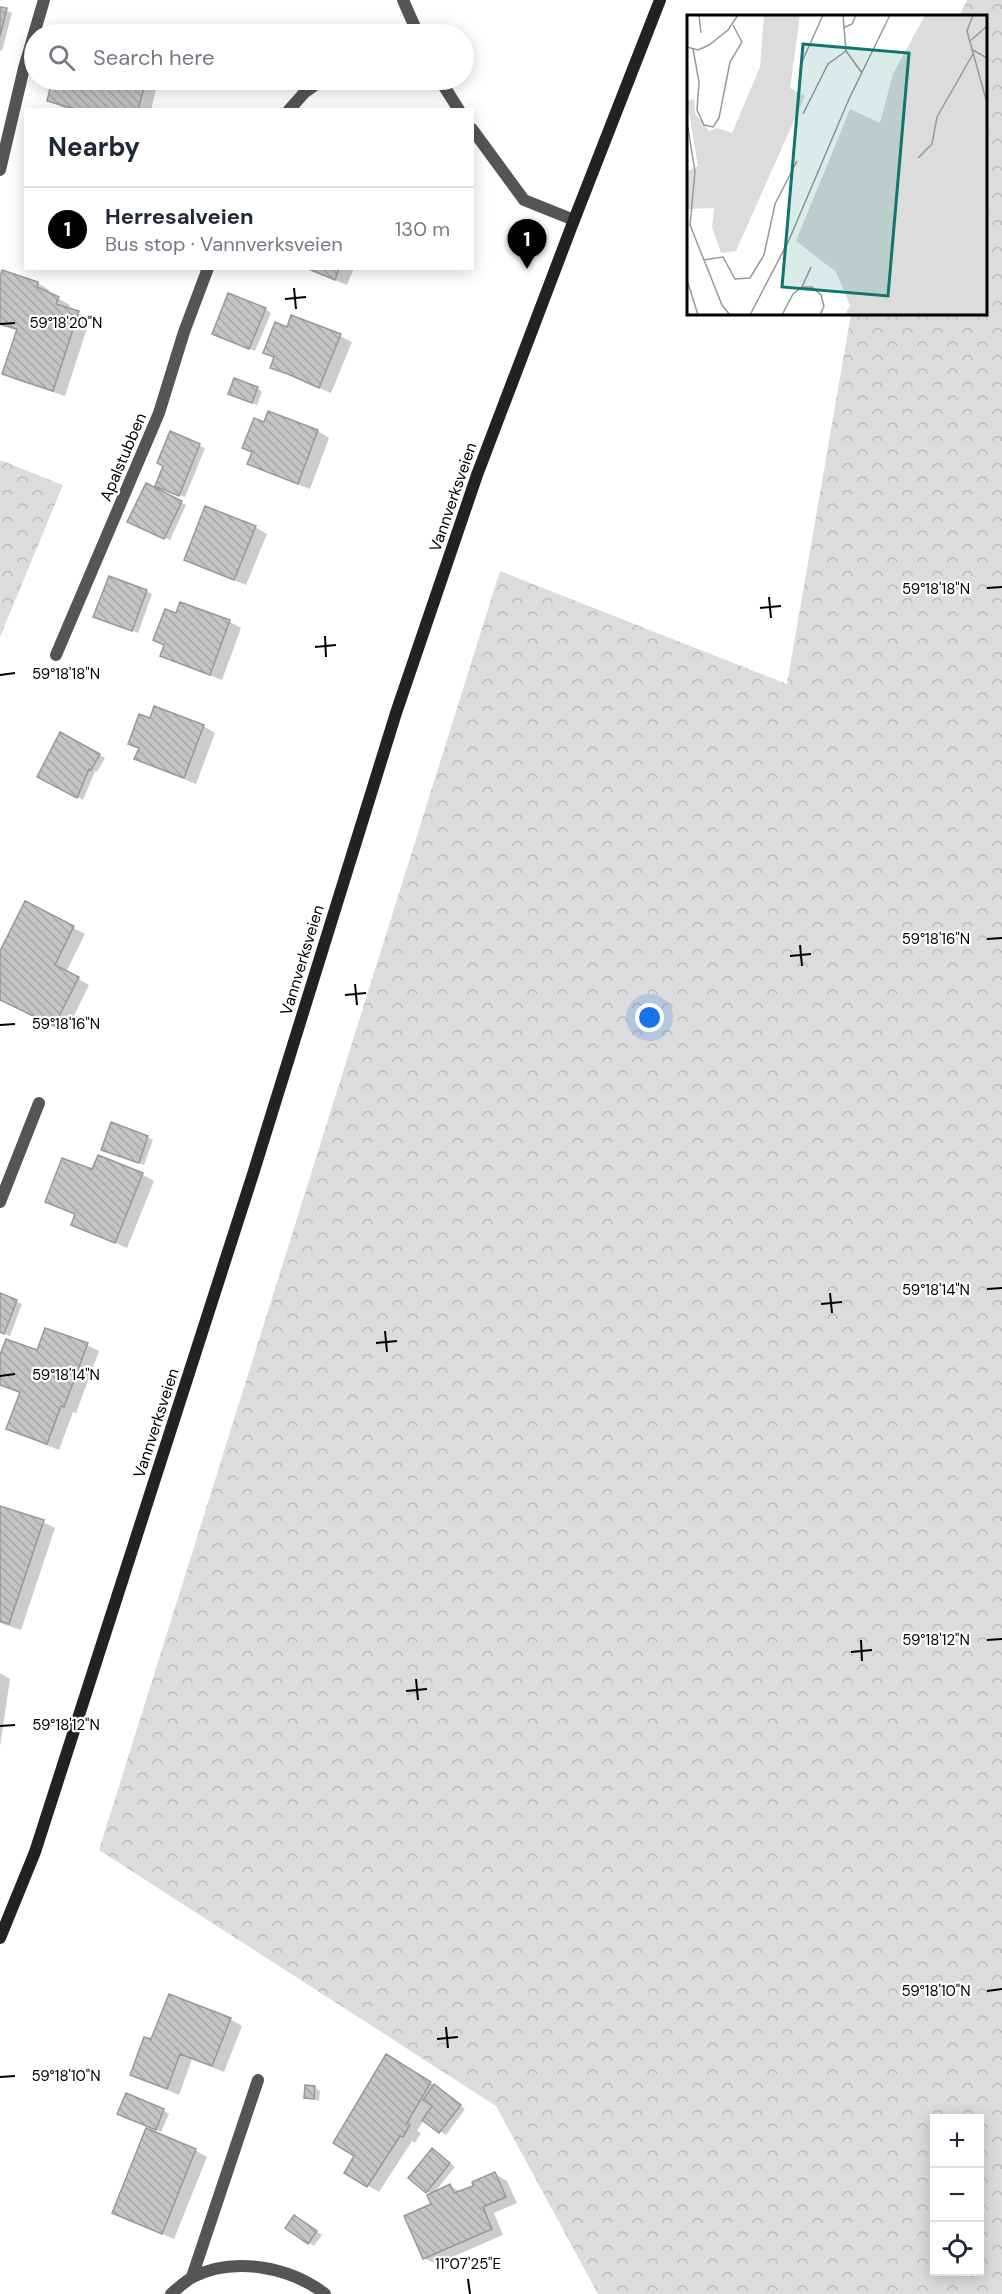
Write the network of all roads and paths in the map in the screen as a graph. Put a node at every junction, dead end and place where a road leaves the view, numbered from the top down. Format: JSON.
{"nodes":[{"id":1,"x":44,"y":0,"type":"edge"},
{"id":2,"x":403,"y":0,"type":"edge"},
{"id":3,"x":660,"y":0,"type":"edge"},
{"id":4,"x":37,"y":24,"type":"edge"},
{"id":5,"x":410,"y":24,"type":"edge"},
{"id":6,"x":24,"y":68,"type":"edge"},
{"id":7,"x":308,"y":90,"type":"edge"},
{"id":8,"x":446,"y":90,"type":"edge"},
{"id":9,"x":291,"y":108,"type":"edge"},
{"id":10,"x":458,"y":108,"type":"edge"},
{"id":11,"x":474,"y":132,"type":"edge"},
{"id":12,"x":0,"y":170,"type":"edge"},
{"id":13,"x":574,"y":220,"type":"junction"},
{"id":14,"x":207,"y":270,"type":"edge"},
{"id":15,"x":56,"y":655,"type":"dead end"},
{"id":16,"x":39,"y":1103,"type":"dead end"},
{"id":17,"x":0,"y":1202,"type":"edge"},
{"id":18,"x":0,"y":1938,"type":"edge"},
{"id":19,"x":258,"y":2080,"type":"dead end"},
{"id":20,"x":192,"y":2277,"type":"junction"},
{"id":21,"x":171,"y":2294,"type":"edge"},
{"id":22,"x":325,"y":2294,"type":"edge"}],
"edges":[{"from":1,"to":4,"type":"street"},
{"from":2,"to":5,"type":"street"},
{"from":3,"to":13,"type":"main road","name":"Vannverksveien"},
{"from":6,"to":12,"type":"street"},
{"from":7,"to":9,"type":"street"},
{"from":8,"to":10,"type":"street"},
{"from":11,"to":13,"type":"street"},
{"from":13,"to":18,"type":"main road","name":"Vannverksveien"},
{"from":14,"to":15,"type":"street","name":"Apalstubben"},
{"from":16,"to":17,"type":"street"},
{"from":19,"to":20,"type":"street"},
{"from":20,"to":21,"type":"street"},
{"from":20,"to":22,"type":"street"}]}
